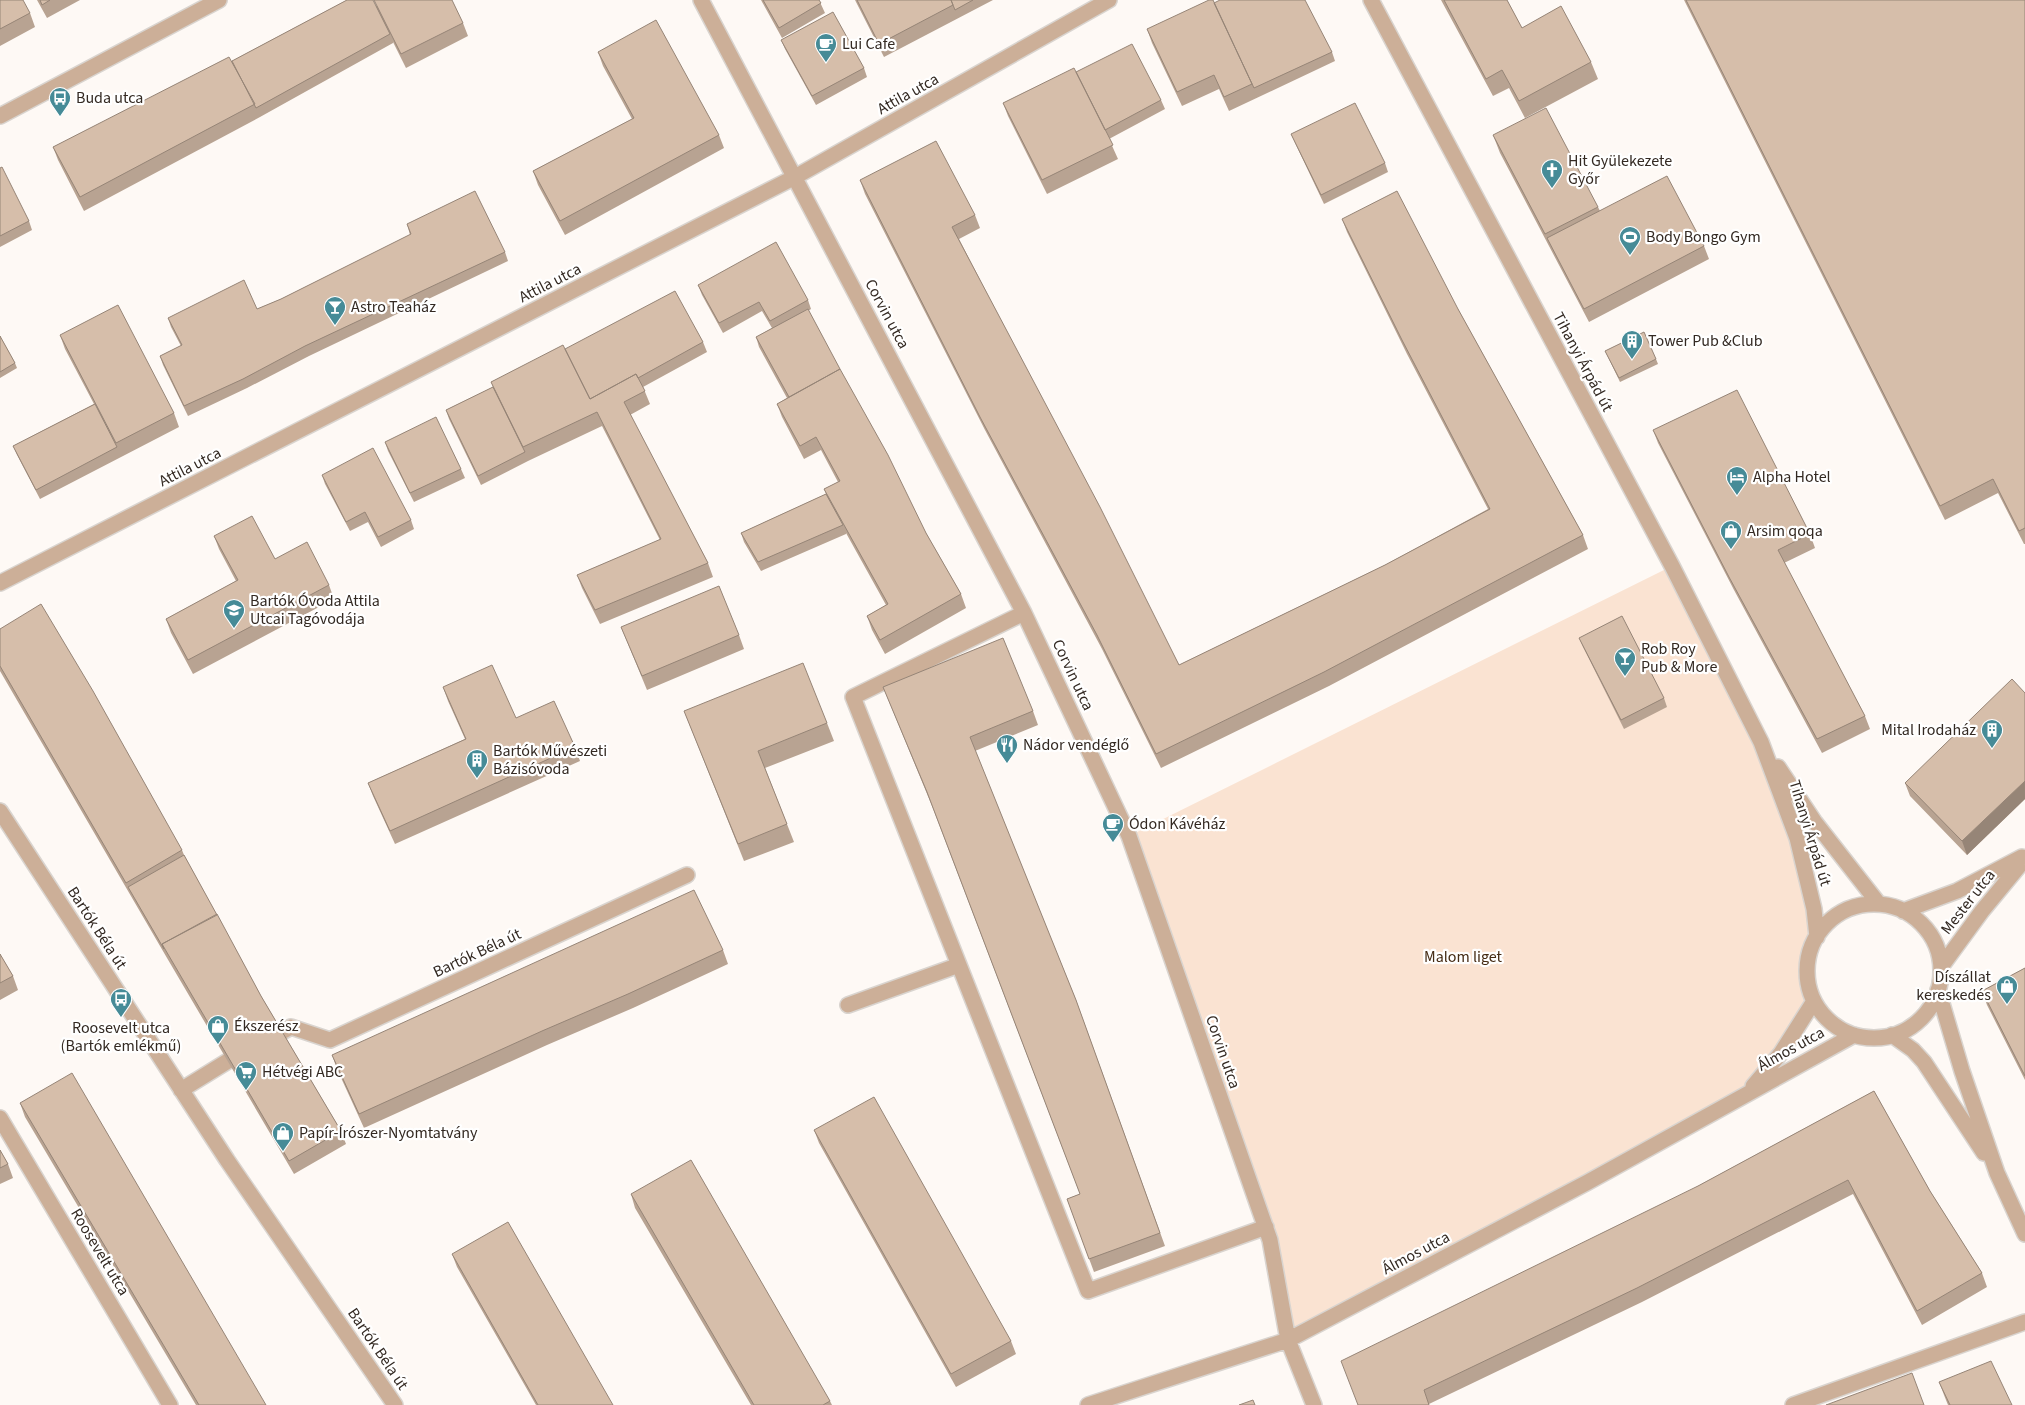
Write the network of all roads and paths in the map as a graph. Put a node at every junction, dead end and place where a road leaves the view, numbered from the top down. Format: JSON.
{"nodes":[{"id":1,"x":219,"y":0,"type":"edge"},
{"id":2,"x":701,"y":0,"type":"edge"},
{"id":3,"x":1109,"y":0,"type":"edge"},
{"id":4,"x":1371,"y":0,"type":"edge"},
{"id":5,"x":0,"y":116,"type":"edge"},
{"id":6,"x":795,"y":177,"type":"junction"},
{"id":7,"x":0,"y":583,"type":"edge"},
{"id":8,"x":1024,"y":613,"type":"junction"},
{"id":9,"x":1761,"y":742,"type":"junction"},
{"id":10,"x":0,"y":811,"type":"edge"},
{"id":11,"x":2025,"y":857,"type":"edge"},
{"id":12,"x":687,"y":875,"type":"dead end"},
{"id":13,"x":1879,"y":904,"type":"junction"},
{"id":14,"x":1903,"y":911,"type":"junction"},
{"id":15,"x":1817,"y":937,"type":"junction"},
{"id":16,"x":959,"y":965,"type":"junction"},
{"id":17,"x":1941,"y":967,"type":"junction"},
{"id":18,"x":1938,"y":990,"type":"junction"},
{"id":19,"x":1814,"y":1001,"type":"junction"},
{"id":20,"x":848,"y":1005,"type":"dead end"},
{"id":21,"x":280,"y":1033,"type":"edge"},
{"id":22,"x":1854,"y":1035,"type":"junction"},
{"id":23,"x":1892,"y":1035,"type":"junction"},
{"id":24,"x":228,"y":1061,"type":"edge"},
{"id":25,"x":181,"y":1090,"type":"junction"},
{"id":26,"x":1745,"y":1095,"type":"junction"},
{"id":27,"x":0,"y":1118,"type":"edge"},
{"id":28,"x":1997,"y":1173,"type":"junction"},
{"id":29,"x":1266,"y":1226,"type":"junction"},
{"id":30,"x":2025,"y":1234,"type":"edge"},
{"id":31,"x":2025,"y":1322,"type":"edge"},
{"id":32,"x":1288,"y":1340,"type":"junction"},
{"id":33,"x":170,"y":1405,"type":"edge"},
{"id":34,"x":395,"y":1405,"type":"edge"},
{"id":35,"x":1088,"y":1405,"type":"edge"},
{"id":36,"x":1314,"y":1405,"type":"edge"},
{"id":37,"x":1793,"y":1405,"type":"edge"}],
"edges":[{"from":1,"to":5,"type":"street"},
{"from":2,"to":6,"type":"street","name":"Corvin utca"},
{"from":3,"to":6,"type":"street","name":"Attila utca"},
{"from":4,"to":9,"type":"street","name":"Tihanyi Árpád út"},
{"from":6,"to":7,"type":"street","name":"Attila utca"},
{"from":6,"to":8,"type":"street","name":"Corvin utca"},
{"from":8,"to":16,"type":"street"},
{"from":8,"to":29,"type":"street","name":"Corvin utca"},
{"from":9,"to":13,"type":"street","name":"Tihanyi Árpád út"},
{"from":9,"to":15,"type":"street","name":"Tihanyi Árpád út"},
{"from":10,"to":25,"type":"street","name":"Bartók Béla út"},
{"from":11,"to":14,"type":"street","name":"Mester utca"},
{"from":11,"to":17,"type":"street","name":"Mester utca"},
{"from":12,"to":21,"type":"street","name":"Bartók Béla út"},
{"from":13,"to":14,"type":"street"},
{"from":13,"to":15,"type":"street"},
{"from":14,"to":17,"type":"street"},
{"from":15,"to":19,"type":"street"},
{"from":16,"to":20,"type":"street"},
{"from":16,"to":29,"type":"street"},
{"from":17,"to":18,"type":"street"},
{"from":18,"to":23,"type":"street"},
{"from":18,"to":28,"type":"street"},
{"from":19,"to":22,"type":"street"},
{"from":19,"to":26,"type":"street","name":"Álmos utca"},
{"from":22,"to":23,"type":"street"},
{"from":22,"to":26,"type":"street","name":"Álmos utca"},
{"from":23,"to":28,"type":"street"},
{"from":24,"to":25,"type":"street"},
{"from":25,"to":34,"type":"street","name":"Bartók Béla út"},
{"from":26,"to":32,"type":"street","name":"Álmos utca"},
{"from":27,"to":33,"type":"street","name":"Roosevelt utca"},
{"from":28,"to":30,"type":"street"},
{"from":29,"to":32,"type":"street","name":"Corvin utca"},
{"from":31,"to":37,"type":"street"},
{"from":32,"to":35,"type":"street","name":"Álmos utca"},
{"from":32,"to":36,"type":"street","name":"Corvin utca"}]}
